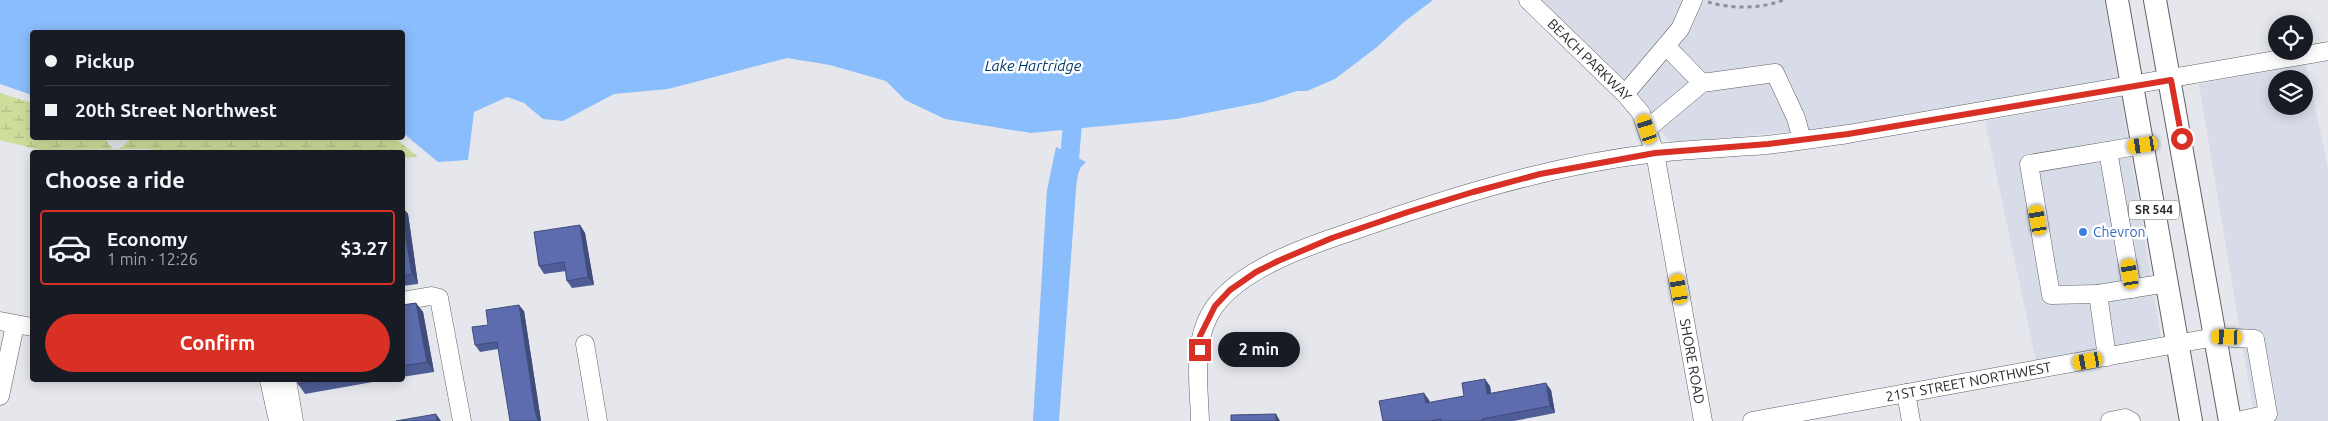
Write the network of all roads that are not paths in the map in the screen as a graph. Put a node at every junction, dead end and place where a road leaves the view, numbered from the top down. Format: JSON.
{"nodes":[{"id":1,"x":1528,"y":0,"type":"edge"},
{"id":2,"x":1693,"y":0,"type":"edge"},
{"id":3,"x":2117,"y":0,"type":"edge"},
{"id":4,"x":2155,"y":0,"type":"edge"},
{"id":5,"x":1666,"y":46,"type":"junction"},
{"id":6,"x":2328,"y":51,"type":"edge"},
{"id":7,"x":2171,"y":80,"type":"junction"},
{"id":8,"x":1702,"y":83,"type":"junction"},
{"id":9,"x":2133,"y":86,"type":"junction"},
{"id":10,"x":1626,"y":94,"type":"junction"},
{"id":11,"x":1647,"y":129,"type":"junction"},
{"id":12,"x":1802,"y":140,"type":"junction"},
{"id":13,"x":2143,"y":145,"type":"junction"},
{"id":14,"x":2108,"y":151,"type":"junction"},
{"id":15,"x":1655,"y":153,"type":"junction"},
{"id":16,"x":2167,"y":283,"type":"junction"},
{"id":17,"x":2132,"y":289,"type":"junction"},
{"id":18,"x":2098,"y":294,"type":"junction"},
{"id":19,"x":405,"y":300,"type":"edge"},
{"id":20,"x":7,"y":323,"type":"edge"},
{"id":21,"x":30,"y":327,"type":"edge"},
{"id":22,"x":2215,"y":337,"type":"junction"},
{"id":23,"x":2178,"y":343,"type":"junction"},
{"id":24,"x":585,"y":344,"type":"dead end"},
{"id":25,"x":2107,"y":357,"type":"junction"},
{"id":26,"x":269,"y":382,"type":"edge"},
{"id":27,"x":287,"y":382,"type":"edge"},
{"id":28,"x":1906,"y":394,"type":"junction"},
{"id":29,"x":0,"y":396,"type":"edge"},
{"id":30,"x":1812,"y":416,"type":"edge"},
{"id":31,"x":278,"y":421,"type":"edge"},
{"id":32,"x":294,"y":421,"type":"edge"},
{"id":33,"x":462,"y":421,"type":"edge"},
{"id":34,"x":598,"y":421,"type":"edge"},
{"id":35,"x":1200,"y":421,"type":"edge"},
{"id":36,"x":1703,"y":421,"type":"edge"},
{"id":37,"x":1752,"y":421,"type":"edge"},
{"id":38,"x":1911,"y":421,"type":"edge"},
{"id":39,"x":2110,"y":421,"type":"edge"},
{"id":40,"x":2131,"y":421,"type":"edge"},
{"id":41,"x":2191,"y":421,"type":"edge"},
{"id":42,"x":2230,"y":421,"type":"edge"},
{"id":43,"x":2238,"y":421,"type":"edge"}],
"edges":[{"from":1,"to":10,"type":"street","name":"BEACH PARKWAY"},
{"from":2,"to":5,"type":"street"},
{"from":3,"to":9,"type":"main road","number":"SR 544"},
{"from":4,"to":7,"type":"main road","number":"SR 544"},
{"from":5,"to":8,"type":"street"},
{"from":5,"to":10,"type":"street"},
{"from":6,"to":7,"type":"street"},
{"from":7,"to":9,"type":"street"},
{"from":7,"to":22,"type":"main road","number":"SR 544"},
{"from":8,"to":11,"type":"street"},
{"from":8,"to":12,"type":"street"},
{"from":9,"to":12,"type":"street"},
{"from":9,"to":13,"type":"main road","number":"SR 544"},
{"from":10,"to":11,"type":"street","name":"BEACH PARKWAY"},
{"from":11,"to":15,"type":"street","name":"BEACH PARKWAY"},
{"from":12,"to":15,"type":"street"},
{"from":13,"to":14,"type":"street"},
{"from":13,"to":16,"type":"main road","number":"SR 544"},
{"from":14,"to":17,"type":"street"},
{"from":14,"to":18,"type":"street"},
{"from":15,"to":35,"type":"street"},
{"from":15,"to":36,"type":"street","name":"SHORE ROAD"},
{"from":16,"to":17,"type":"street"},
{"from":16,"to":23,"type":"main road","number":"SR 544"},
{"from":17,"to":18,"type":"street"},
{"from":18,"to":25,"type":"street"},
{"from":19,"to":33,"type":"street"},
{"from":20,"to":21,"type":"street"},
{"from":20,"to":29,"type":"street"},
{"from":22,"to":23,"type":"street","name":"21ST STREET NORTHWEST"},
{"from":22,"to":42,"type":"main road","number":"SR 544"},
{"from":22,"to":43,"type":"street","name":"21ST STREET NORTHWEST"},
{"from":23,"to":25,"type":"street","name":"21ST STREET NORTHWEST"},
{"from":23,"to":41,"type":"main road","number":"SR 544"},
{"from":24,"to":34,"type":"street"},
{"from":25,"to":28,"type":"street","name":"21ST STREET NORTHWEST"},
{"from":26,"to":31,"type":"street"},
{"from":27,"to":32,"type":"street"},
{"from":28,"to":30,"type":"street","name":"21ST STREET NORTHWEST"},
{"from":28,"to":38,"type":"street"},
{"from":30,"to":37,"type":"street","name":"21ST STREET NORTHWEST"},
{"from":39,"to":40,"type":"street"}]}
